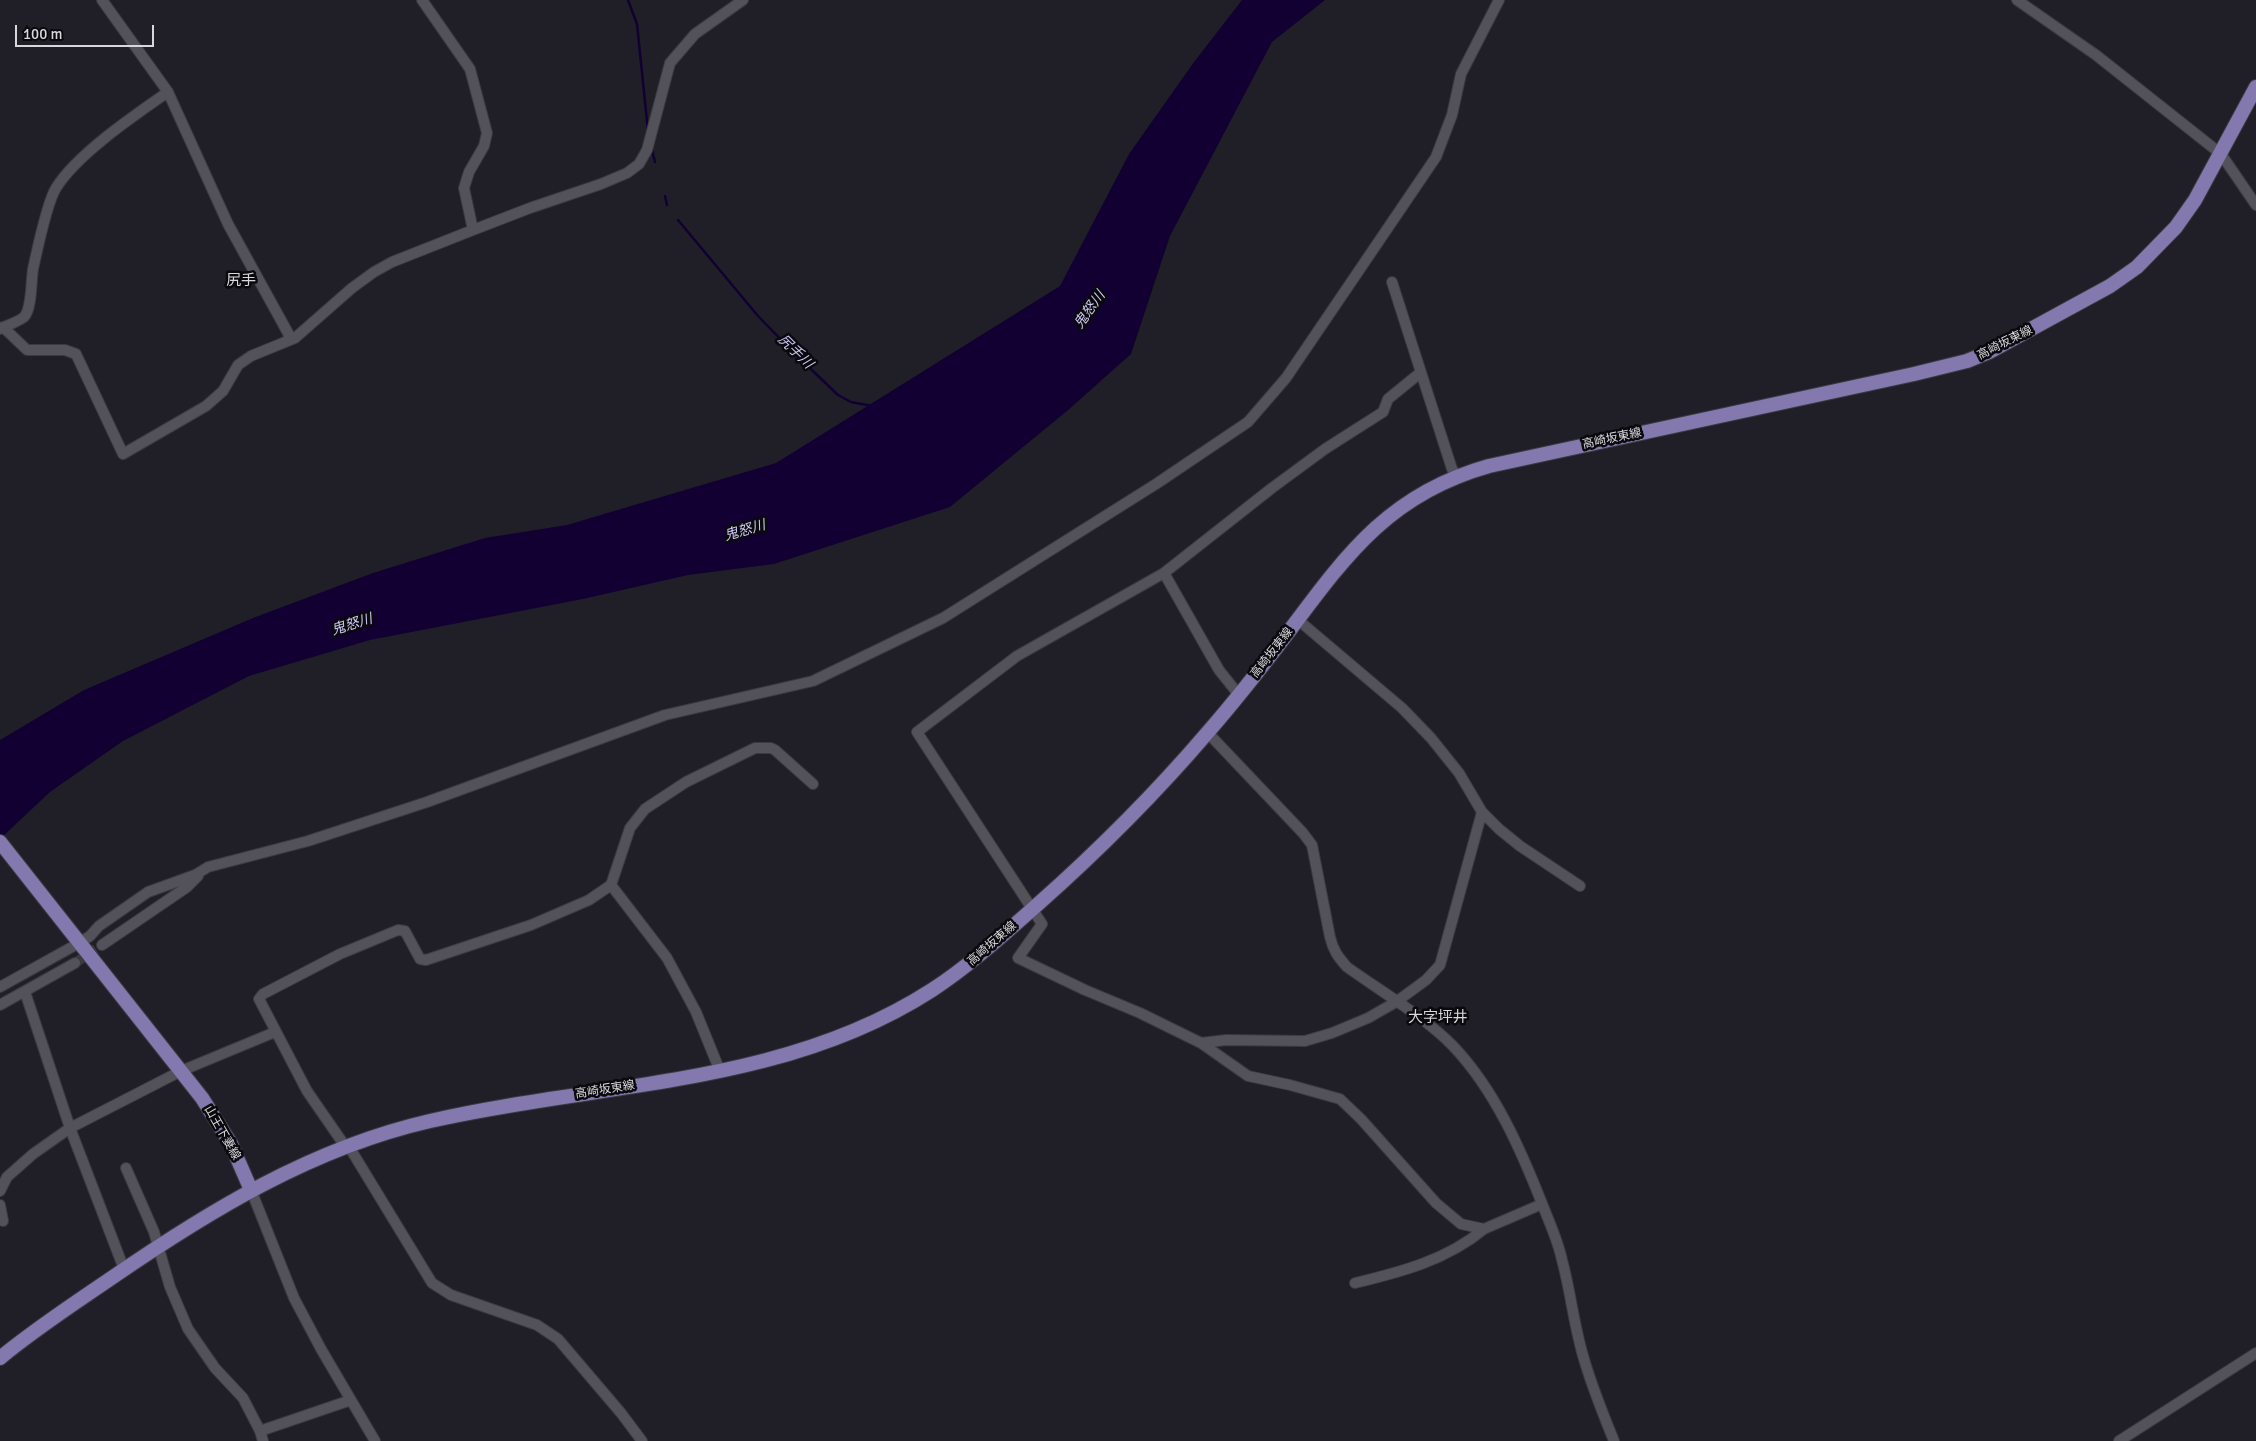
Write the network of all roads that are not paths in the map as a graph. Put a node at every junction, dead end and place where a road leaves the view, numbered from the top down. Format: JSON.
{"nodes":[{"id":1,"x":102,"y":0,"type":"edge"},
{"id":2,"x":422,"y":0,"type":"edge"},
{"id":3,"x":743,"y":0,"type":"edge"},
{"id":4,"x":1499,"y":0,"type":"edge"},
{"id":5,"x":2017,"y":0,"type":"edge"},
{"id":6,"x":2256,"y":87,"type":"edge"},
{"id":7,"x":168,"y":92,"type":"junction"},
{"id":8,"x":2221,"y":154,"type":"junction"},
{"id":9,"x":2256,"y":205,"type":"edge"},
{"id":10,"x":473,"y":230,"type":"junction"},
{"id":11,"x":1392,"y":282,"type":"dead end"},
{"id":12,"x":2,"y":328,"type":"edge"},
{"id":13,"x":290,"y":340,"type":"junction"},
{"id":14,"x":1420,"y":374,"type":"junction"},
{"id":15,"x":1457,"y":476,"type":"junction"},
{"id":16,"x":1164,"y":572,"type":"junction"},
{"id":17,"x":1297,"y":620,"type":"junction"},
{"id":18,"x":1239,"y":695,"type":"junction"},
{"id":19,"x":1208,"y":733,"type":"junction"},
{"id":20,"x":813,"y":784,"type":"dead end"},
{"id":21,"x":1482,"y":812,"type":"junction"},
{"id":22,"x":0,"y":842,"type":"edge"},
{"id":23,"x":208,"y":867,"type":"junction"},
{"id":24,"x":611,"y":885,"type":"junction"},
{"id":25,"x":1580,"y":886,"type":"dead end"},
{"id":26,"x":1033,"y":908,"type":"junction"},
{"id":27,"x":77,"y":938,"type":"junction"},
{"id":28,"x":102,"y":945,"type":"tunnel mouth"},
{"id":29,"x":76,"y":964,"type":"tunnel mouth"},
{"id":30,"x":0,"y":987,"type":"edge"},
{"id":31,"x":26,"y":992,"type":"junction"},
{"id":32,"x":1396,"y":1002,"type":"junction"},
{"id":33,"x":0,"y":1004,"type":"edge"},
{"id":34,"x":275,"y":1032,"type":"junction"},
{"id":35,"x":1200,"y":1043,"type":"junction"},
{"id":36,"x":181,"y":1071,"type":"junction"},
{"id":37,"x":720,"y":1071,"type":"junction"},
{"id":38,"x":70,"y":1128,"type":"junction"},
{"id":39,"x":347,"y":1146,"type":"junction"},
{"id":40,"x":126,"y":1168,"type":"dead end"},
{"id":41,"x":251,"y":1190,"type":"junction"},
{"id":42,"x":0,"y":1191,"type":"edge"},
{"id":43,"x":1542,"y":1204,"type":"junction"},
{"id":44,"x":0,"y":1205,"type":"edge"},
{"id":45,"x":3,"y":1221,"type":"dead end"},
{"id":46,"x":1484,"y":1230,"type":"junction"},
{"id":47,"x":158,"y":1247,"type":"junction"},
{"id":48,"x":124,"y":1269,"type":"junction"},
{"id":49,"x":1355,"y":1282,"type":"dead end"},
{"id":50,"x":2256,"y":1353,"type":"edge"},
{"id":51,"x":0,"y":1358,"type":"edge"},
{"id":52,"x":351,"y":1400,"type":"junction"},
{"id":53,"x":261,"y":1436,"type":"edge"},
{"id":54,"x":375,"y":1441,"type":"edge"},
{"id":55,"x":642,"y":1441,"type":"edge"},
{"id":56,"x":1614,"y":1441,"type":"edge"},
{"id":57,"x":2119,"y":1441,"type":"edge"}],
"edges":[{"from":1,"to":7,"type":"street"},
{"from":2,"to":10,"type":"street"},
{"from":3,"to":10,"type":"street"},
{"from":4,"to":23,"type":"street"},
{"from":5,"to":8,"type":"street"},
{"from":6,"to":8,"type":"main road","name":"高崎坂東線"},
{"from":7,"to":12,"type":"street"},
{"from":7,"to":13,"type":"street"},
{"from":8,"to":9,"type":"street"},
{"from":8,"to":15,"type":"main road","name":"高崎坂東線"},
{"from":10,"to":13,"type":"street"},
{"from":11,"to":14,"type":"street"},
{"from":12,"to":13,"type":"street"},
{"from":14,"to":15,"type":"street"},
{"from":14,"to":16,"type":"street"},
{"from":15,"to":17,"type":"main road","name":"高崎坂東線"},
{"from":16,"to":18,"type":"street"},
{"from":16,"to":26,"type":"street"},
{"from":17,"to":18,"type":"main road","name":"高崎坂東線"},
{"from":17,"to":21,"type":"street"},
{"from":18,"to":19,"type":"main road","name":"高崎坂東線"},
{"from":19,"to":26,"type":"main road","name":"高崎坂東線"},
{"from":19,"to":32,"type":"street"},
{"from":20,"to":24,"type":"street"},
{"from":21,"to":25,"type":"street"},
{"from":21,"to":32,"type":"street"},
{"from":22,"to":27,"type":"main road","name":"山王下妻線"},
{"from":23,"to":27,"type":"street"},
{"from":23,"to":28,"type":"street"},
{"from":24,"to":34,"type":"street"},
{"from":24,"to":37,"type":"street"},
{"from":26,"to":35,"type":"street"},
{"from":26,"to":37,"type":"main road","name":"高崎坂東線"},
{"from":27,"to":30,"type":"street"},
{"from":27,"to":36,"type":"main road","name":"山王下妻線"},
{"from":29,"to":31,"type":"street"},
{"from":31,"to":33,"type":"street"},
{"from":31,"to":38,"type":"street"},
{"from":32,"to":35,"type":"street"},
{"from":32,"to":43,"type":"street"},
{"from":34,"to":36,"type":"street"},
{"from":34,"to":39,"type":"street"},
{"from":35,"to":46,"type":"street"},
{"from":36,"to":38,"type":"street"},
{"from":36,"to":41,"type":"main road","name":"山王下妻線"},
{"from":37,"to":39,"type":"main road","name":"高崎坂東線"},
{"from":38,"to":42,"type":"street"},
{"from":38,"to":48,"type":"street"},
{"from":39,"to":41,"type":"main road","name":"高崎坂東線"},
{"from":39,"to":55,"type":"street"},
{"from":40,"to":47,"type":"street"},
{"from":41,"to":47,"type":"main road"},
{"from":41,"to":52,"type":"street"},
{"from":43,"to":46,"type":"street"},
{"from":43,"to":56,"type":"street"},
{"from":44,"to":45,"type":"street"},
{"from":46,"to":49,"type":"street"},
{"from":47,"to":48,"type":"main road"},
{"from":47,"to":53,"type":"street"},
{"from":48,"to":51,"type":"main road"},
{"from":50,"to":57,"type":"street"},
{"from":52,"to":53,"type":"street"},
{"from":52,"to":54,"type":"street"}]}
